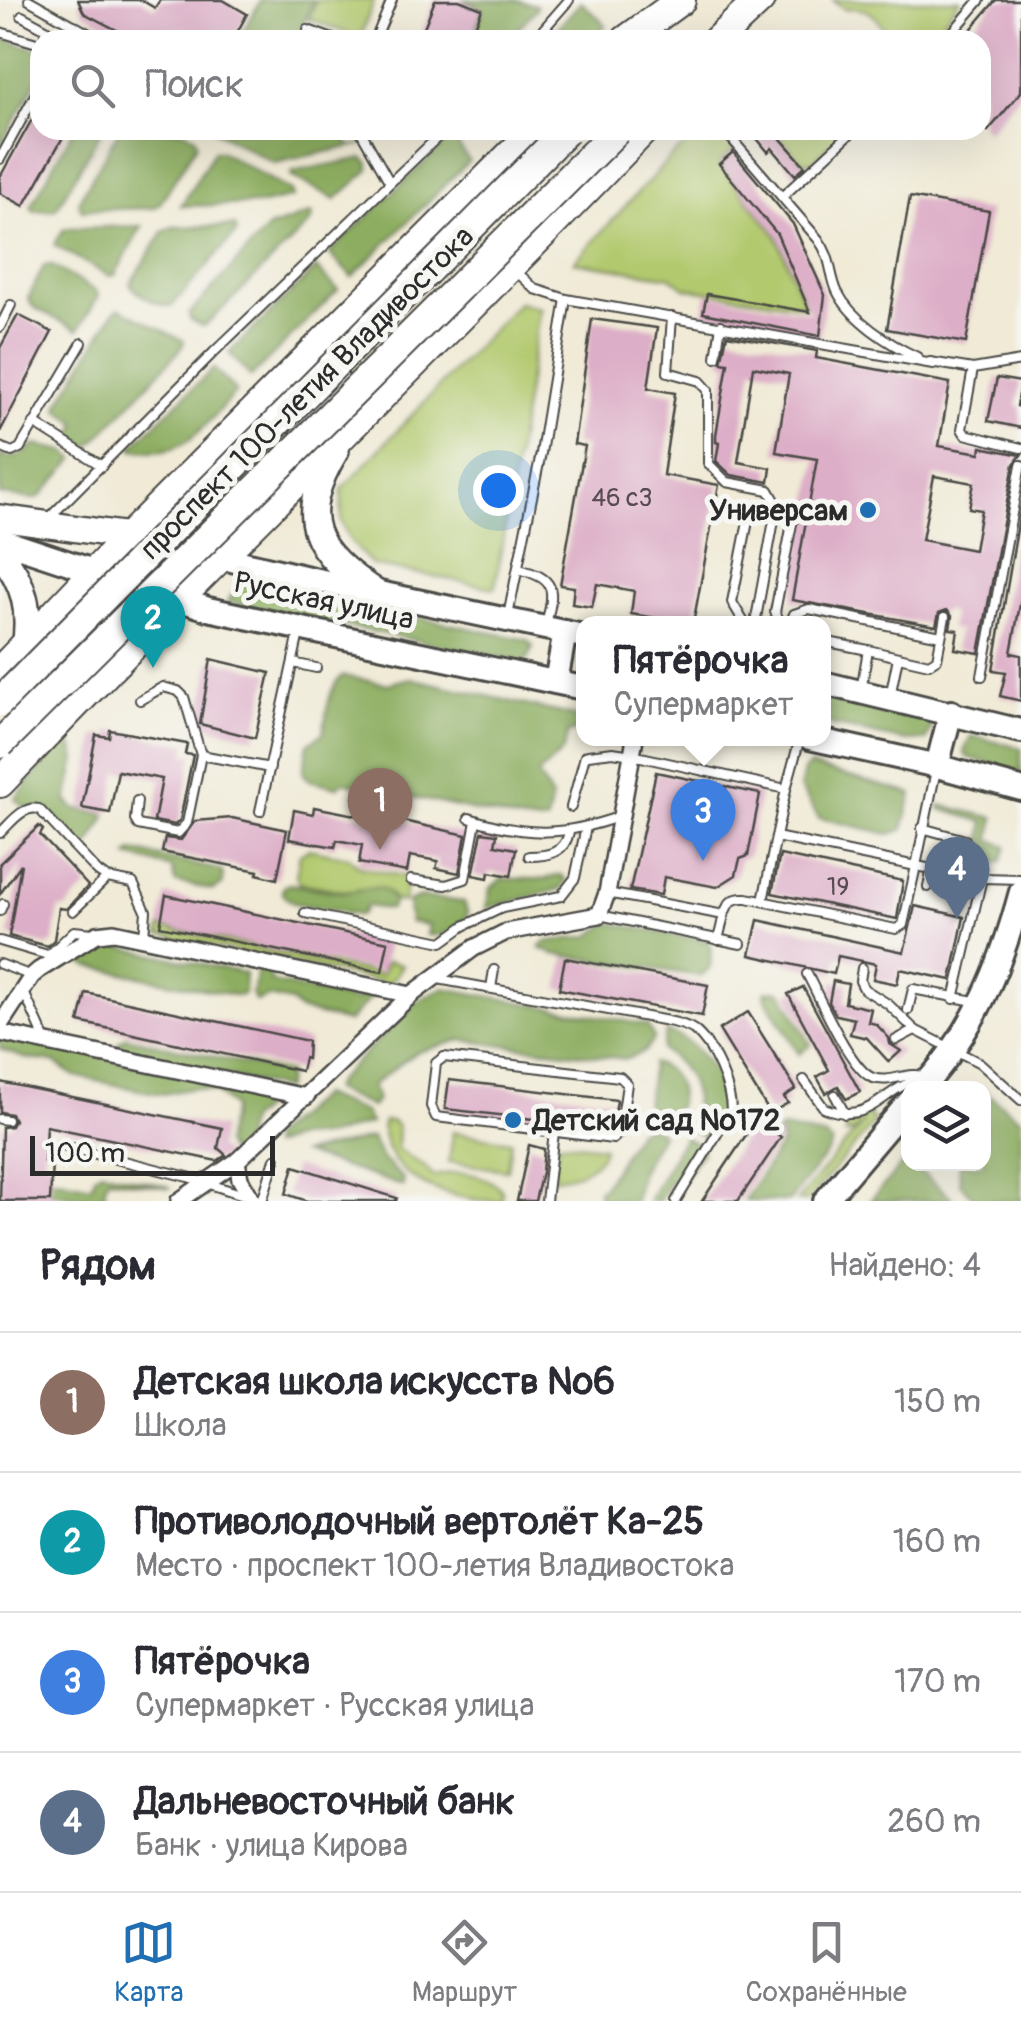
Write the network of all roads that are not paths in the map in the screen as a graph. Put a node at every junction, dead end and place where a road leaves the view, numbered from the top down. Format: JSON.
{"nodes":[{"id":1,"x":28,"y":0,"type":"edge"},
{"id":2,"x":392,"y":0,"type":"edge"},
{"id":3,"x":570,"y":0,"type":"edge"},
{"id":4,"x":684,"y":0,"type":"edge"},
{"id":5,"x":760,"y":0,"type":"edge"},
{"id":6,"x":980,"y":0,"type":"edge"},
{"id":7,"x":22,"y":16,"type":"dead end"},
{"id":8,"x":74,"y":25,"type":"junction"},
{"id":9,"x":46,"y":30,"type":"edge"},
{"id":10,"x":71,"y":30,"type":"edge"},
{"id":11,"x":83,"y":30,"type":"edge"},
{"id":12,"x":379,"y":30,"type":"edge"},
{"id":13,"x":543,"y":30,"type":"edge"},
{"id":14,"x":640,"y":30,"type":"edge"},
{"id":15,"x":661,"y":30,"type":"edge"},
{"id":16,"x":730,"y":30,"type":"edge"},
{"id":17,"x":954,"y":30,"type":"edge"},
{"id":18,"x":0,"y":32,"type":"edge"},
{"id":19,"x":30,"y":39,"type":"edge"},
{"id":20,"x":30,"y":104,"type":"edge"},
{"id":21,"x":366,"y":140,"type":"edge"},
{"id":22,"x":434,"y":140,"type":"edge"},
{"id":23,"x":525,"y":140,"type":"edge"},
{"id":24,"x":557,"y":140,"type":"edge"},
{"id":25,"x":607,"y":140,"type":"edge"},
{"id":26,"x":634,"y":140,"type":"edge"},
{"id":27,"x":733,"y":140,"type":"edge"},
{"id":28,"x":843,"y":140,"type":"edge"},
{"id":29,"x":0,"y":159,"type":"edge"},
{"id":30,"x":389,"y":181,"type":"junction"},
{"id":31,"x":783,"y":196,"type":"junction"},
{"id":32,"x":513,"y":267,"type":"junction"},
{"id":33,"x":566,"y":299,"type":"junction"},
{"id":34,"x":11,"y":306,"type":"dead end"},
{"id":35,"x":672,"y":317,"type":"junction"},
{"id":36,"x":720,"y":325,"type":"junction"},
{"id":37,"x":0,"y":327,"type":"edge"},
{"id":38,"x":82,"y":343,"type":"dead end"},
{"id":39,"x":716,"y":357,"type":"dead end"},
{"id":40,"x":1021,"y":361,"type":"edge"},
{"id":41,"x":933,"y":364,"type":"junction"},
{"id":42,"x":972,"y":369,"type":"junction"},
{"id":43,"x":341,"y":379,"type":"dead end"},
{"id":44,"x":279,"y":386,"type":"junction"},
{"id":45,"x":34,"y":423,"type":"junction"},
{"id":46,"x":296,"y":426,"type":"junction"},
{"id":47,"x":344,"y":434,"type":"junction"},
{"id":48,"x":0,"y":447,"type":"edge"},
{"id":49,"x":1021,"y":448,"type":"edge"},
{"id":50,"x":1021,"y":464,"type":"edge"},
{"id":51,"x":102,"y":466,"type":"junction"},
{"id":52,"x":796,"y":508,"type":"dead end"},
{"id":53,"x":0,"y":518,"type":"edge"},
{"id":54,"x":748,"y":522,"type":"dead end"},
{"id":55,"x":44,"y":523,"type":"junction"},
{"id":56,"x":129,"y":536,"type":"junction"},
{"id":57,"x":0,"y":540,"type":"edge"},
{"id":58,"x":0,"y":553,"type":"edge"},
{"id":59,"x":218,"y":556,"type":"junction"},
{"id":60,"x":518,"y":569,"type":"junction"},
{"id":61,"x":95,"y":572,"type":"junction"},
{"id":62,"x":376,"y":592,"type":"junction"},
{"id":63,"x":176,"y":601,"type":"junction"},
{"id":64,"x":740,"y":616,"type":"edge"},
{"id":65,"x":756,"y":616,"type":"edge"},
{"id":66,"x":778,"y":616,"type":"edge"},
{"id":67,"x":793,"y":616,"type":"edge"},
{"id":68,"x":946,"y":617,"type":"dead end"},
{"id":69,"x":507,"y":620,"type":"junction"},
{"id":70,"x":300,"y":629,"type":"junction"},
{"id":71,"x":564,"y":632,"type":"edge"},
{"id":72,"x":941,"y":636,"type":"junction"},
{"id":73,"x":831,"y":643,"type":"edge"},
{"id":74,"x":25,"y":648,"type":"junction"},
{"id":75,"x":868,"y":650,"type":"junction"},
{"id":76,"x":898,"y":657,"type":"junction"},
{"id":77,"x":292,"y":663,"type":"junction"},
{"id":78,"x":316,"y":668,"type":"dead end"},
{"id":79,"x":0,"y":671,"type":"edge"},
{"id":80,"x":982,"y":676,"type":"dead end"},
{"id":81,"x":556,"y":682,"type":"junction"},
{"id":82,"x":831,"y":685,"type":"edge"},
{"id":83,"x":576,"y":686,"type":"edge"},
{"id":84,"x":860,"y":690,"type":"junction"},
{"id":85,"x":890,"y":697,"type":"junction"},
{"id":86,"x":0,"y":700,"type":"edge"},
{"id":87,"x":140,"y":700,"type":"dead end"},
{"id":88,"x":951,"y":712,"type":"junction"},
{"id":89,"x":1021,"y":731,"type":"edge"},
{"id":90,"x":831,"y":743,"type":"edge"},
{"id":91,"x":0,"y":744,"type":"edge"},
{"id":92,"x":798,"y":746,"type":"edge"},
{"id":93,"x":634,"y":747,"type":"edge"},
{"id":94,"x":28,"y":754,"type":"junction"},
{"id":95,"x":201,"y":754,"type":"junction"},
{"id":96,"x":937,"y":766,"type":"junction"},
{"id":97,"x":270,"y":768,"type":"junction"},
{"id":98,"x":0,"y":782,"type":"edge"},
{"id":99,"x":786,"y":788,"type":"junction"},
{"id":100,"x":1021,"y":789,"type":"edge"},
{"id":101,"x":137,"y":801,"type":"dead end"},
{"id":102,"x":571,"y":807,"type":"dead end"},
{"id":103,"x":260,"y":811,"type":"dead end"},
{"id":104,"x":620,"y":816,"type":"junction"},
{"id":105,"x":586,"y":827,"type":"junction"},
{"id":106,"x":922,"y":828,"type":"junction"},
{"id":107,"x":569,"y":832,"type":"junction"},
{"id":108,"x":0,"y":833,"type":"edge"},
{"id":109,"x":776,"y":838,"type":"junction"},
{"id":110,"x":964,"y":840,"type":"dead end"},
{"id":111,"x":529,"y":856,"type":"dead end"},
{"id":112,"x":916,"y":866,"type":"junction"},
{"id":113,"x":932,"y":869,"type":"junction"},
{"id":114,"x":107,"y":878,"type":"junction"},
{"id":115,"x":982,"y":878,"type":"junction"},
{"id":116,"x":412,"y":880,"type":"dead end"},
{"id":117,"x":928,"y":886,"type":"dead end"},
{"id":118,"x":607,"y":892,"type":"junction"},
{"id":119,"x":1020,"y":892,"type":"edge"},
{"id":120,"x":762,"y":901,"type":"junction"},
{"id":121,"x":73,"y":911,"type":"dead end"},
{"id":122,"x":305,"y":913,"type":"dead end"},
{"id":123,"x":599,"y":915,"type":"junction"},
{"id":124,"x":724,"y":915,"type":"junction"},
{"id":125,"x":144,"y":937,"type":"junction"},
{"id":126,"x":0,"y":940,"type":"edge"},
{"id":127,"x":718,"y":940,"type":"junction"},
{"id":128,"x":741,"y":944,"type":"dead end"},
{"id":129,"x":54,"y":956,"type":"junction"},
{"id":130,"x":0,"y":964,"type":"edge"},
{"id":131,"x":862,"y":968,"type":"dead end"},
{"id":132,"x":494,"y":970,"type":"dead end"},
{"id":133,"x":807,"y":974,"type":"dead end"},
{"id":134,"x":434,"y":978,"type":"junction"},
{"id":135,"x":27,"y":983,"type":"junction"},
{"id":136,"x":491,"y":988,"type":"junction"},
{"id":137,"x":412,"y":996,"type":"junction"},
{"id":138,"x":954,"y":999,"type":"junction"},
{"id":139,"x":983,"y":1002,"type":"junction"},
{"id":140,"x":908,"y":1010,"type":"dead end"},
{"id":141,"x":0,"y":1024,"type":"edge"},
{"id":142,"x":916,"y":1030,"type":"junction"},
{"id":143,"x":0,"y":1034,"type":"edge"},
{"id":144,"x":896,"y":1040,"type":"dead end"},
{"id":145,"x":46,"y":1041,"type":"junction"},
{"id":146,"x":954,"y":1050,"type":"junction"},
{"id":147,"x":804,"y":1080,"type":"dead end"},
{"id":148,"x":921,"y":1081,"type":"edge"},
{"id":149,"x":928,"y":1081,"type":"edge"},
{"id":150,"x":901,"y":1086,"type":"edge"},
{"id":151,"x":835,"y":1095,"type":"dead end"},
{"id":152,"x":306,"y":1097,"type":"junction"},
{"id":153,"x":1021,"y":1100,"type":"edge"},
{"id":154,"x":901,"y":1111,"type":"edge"},
{"id":155,"x":845,"y":1114,"type":"junction"},
{"id":156,"x":554,"y":1132,"type":"junction"},
{"id":157,"x":60,"y":1145,"type":"dead end"},
{"id":158,"x":275,"y":1159,"type":"dead end"},
{"id":159,"x":237,"y":1161,"type":"junction"},
{"id":160,"x":208,"y":1183,"type":"junction"},
{"id":161,"x":256,"y":1199,"type":"edge"},
{"id":162,"x":179,"y":1201,"type":"edge"},
{"id":163,"x":546,"y":1201,"type":"edge"},
{"id":164,"x":676,"y":1201,"type":"edge"},
{"id":165,"x":825,"y":1201,"type":"edge"}],
"edges":[{"from":1,"to":8,"type":"lane"},
{"from":2,"to":12,"type":"lane"},
{"from":3,"to":13,"type":"lane"},
{"from":4,"to":14,"type":"highway"},
{"from":4,"to":15,"type":"highway"},
{"from":5,"to":16,"type":"highway"},
{"from":6,"to":17,"type":"lane"},
{"from":7,"to":9,"type":"lane"},
{"from":8,"to":10,"type":"lane"},
{"from":8,"to":11,"type":"lane"},
{"from":18,"to":19,"type":"lane"},
{"from":20,"to":29,"type":"lane"},
{"from":21,"to":30,"type":"lane"},
{"from":22,"to":30,"type":"lane"},
{"from":23,"to":44,"type":"highway"},
{"from":24,"to":86,"type":"highway","name":"проспект 100-летия Владивостока","bridge":true},
{"from":25,"to":91,"type":"highway","name":"проспект 100-летия Владивостока","bridge":true},
{"from":26,"to":32,"type":"highway"},
{"from":27,"to":31,"type":"lane"},
{"from":28,"to":31,"type":"lane"},
{"from":30,"to":51,"type":"lane"},
{"from":31,"to":41,"type":"lane"},
{"from":32,"to":33,"type":"lane"},
{"from":32,"to":47,"type":"highway"},
{"from":33,"to":35,"type":"lane"},
{"from":33,"to":60,"type":"lane"},
{"from":34,"to":37,"type":"lane"},
{"from":35,"to":36,"type":"lane"},
{"from":35,"to":65,"type":"lane"},
{"from":36,"to":39,"type":"lane"},
{"from":36,"to":41,"type":"lane"},
{"from":38,"to":45,"type":"lane"},
{"from":40,"to":42,"type":"lane"},
{"from":41,"to":42,"type":"lane"},
{"from":42,"to":49,"type":"lane"},
{"from":43,"to":46,"type":"street"},
{"from":44,"to":46,"type":"highway"},
{"from":44,"to":56,"type":"highway"},
{"from":45,"to":48,"type":"lane"},
{"from":45,"to":51,"type":"lane"},
{"from":46,"to":47,"type":"highway"},
{"from":47,"to":59,"type":"highway"},
{"from":47,"to":62,"type":"main road"},
{"from":50,"to":80,"type":"lane"},
{"from":51,"to":55,"type":"lane"},
{"from":52,"to":66,"type":"lane"},
{"from":53,"to":55,"type":"main road","name":"Русская улица"},
{"from":54,"to":64,"type":"lane"},
{"from":55,"to":56,"type":"main road","name":"Русская улица"},
{"from":56,"to":59,"type":"main road","name":"Русская улица"},
{"from":56,"to":61,"type":"highway"},
{"from":57,"to":61,"type":"main road","name":"Русская улица"},
{"from":58,"to":74,"type":"main road"},
{"from":59,"to":62,"type":"main road","name":"Русская улица"},
{"from":59,"to":63,"type":"highway"},
{"from":60,"to":69,"type":"lane"},
{"from":60,"to":71,"type":"lane"},
{"from":61,"to":63,"type":"main road","name":"Русская улица"},
{"from":61,"to":74,"type":"highway"},
{"from":62,"to":69,"type":"main road","name":"Русская улица"},
{"from":63,"to":70,"type":"main road","name":"Русская улица"},
{"from":63,"to":94,"type":"highway"},
{"from":67,"to":72,"type":"lane"},
{"from":68,"to":72,"type":"lane"},
{"from":69,"to":71,"type":"main road","name":"Русская улица"},
{"from":70,"to":77,"type":"lane"},
{"from":70,"to":81,"type":"main road","name":"Русская улица"},
{"from":71,"to":81,"type":"main road"},
{"from":72,"to":76,"type":"lane"},
{"from":73,"to":75,"type":"lane"},
{"from":74,"to":79,"type":"highway"},
{"from":75,"to":76,"type":"lane"},
{"from":75,"to":84,"type":"lane"},
{"from":76,"to":85,"type":"lane"},
{"from":77,"to":78,"type":"lane"},
{"from":77,"to":97,"type":"lane"},
{"from":81,"to":83,"type":"main road","name":"Русская улица"},
{"from":82,"to":84,"type":"main road"},
{"from":84,"to":85,"type":"main road"},
{"from":85,"to":88,"type":"main road"},
{"from":86,"to":94,"type":"highway"},
{"from":87,"to":95,"type":"lane"},
{"from":88,"to":89,"type":"main road"},
{"from":88,"to":96,"type":"main road"},
{"from":90,"to":96,"type":"main road"},
{"from":92,"to":99,"type":"lane"},
{"from":93,"to":99,"type":"lane"},
{"from":93,"to":102,"type":"lane"},
{"from":93,"to":104,"type":"street"},
{"from":94,"to":98,"type":"highway"},
{"from":95,"to":97,"type":"lane"},
{"from":95,"to":101,"type":"lane"},
{"from":96,"to":100,"type":"main road"},
{"from":96,"to":106,"type":"lane"},
{"from":97,"to":103,"type":"lane"},
{"from":99,"to":109,"type":"lane"},
{"from":104,"to":105,"type":"lane"},
{"from":104,"to":118,"type":"street"},
{"from":105,"to":107,"type":"lane"},
{"from":105,"to":122,"type":"lane"},
{"from":106,"to":110,"type":"lane"},
{"from":106,"to":112,"type":"lane"},
{"from":107,"to":111,"type":"lane"},
{"from":107,"to":116,"type":"lane"},
{"from":108,"to":114,"type":"lane"},
{"from":109,"to":112,"type":"lane"},
{"from":109,"to":120,"type":"lane"},
{"from":112,"to":113,"type":"lane"},
{"from":112,"to":120,"type":"lane"},
{"from":113,"to":115,"type":"lane"},
{"from":113,"to":117,"type":"lane"},
{"from":114,"to":121,"type":"lane"},
{"from":114,"to":125,"type":"lane"},
{"from":115,"to":119,"type":"lane"},
{"from":115,"to":138,"type":"lane"},
{"from":118,"to":123,"type":"street"},
{"from":118,"to":124,"type":"lane"},
{"from":119,"to":139,"type":"main road"},
{"from":120,"to":124,"type":"lane"},
{"from":123,"to":127,"type":"lane"},
{"from":123,"to":134,"type":"street"},
{"from":124,"to":127,"type":"lane"},
{"from":125,"to":129,"type":"street"},
{"from":125,"to":137,"type":"street"},
{"from":126,"to":129,"type":"lane"},
{"from":127,"to":128,"type":"lane"},
{"from":129,"to":135,"type":"street"},
{"from":130,"to":135,"type":"lane"},
{"from":131,"to":142,"type":"lane"},
{"from":132,"to":136,"type":"lane"},
{"from":133,"to":148,"type":"lane"},
{"from":134,"to":136,"type":"lane"},
{"from":134,"to":137,"type":"street"},
{"from":135,"to":141,"type":"street"},
{"from":135,"to":145,"type":"lane"},
{"from":136,"to":164,"type":"lane"},
{"from":137,"to":152,"type":"street"},
{"from":138,"to":139,"type":"lane"},
{"from":138,"to":140,"type":"lane"},
{"from":139,"to":146,"type":"main road"},
{"from":142,"to":144,"type":"lane"},
{"from":142,"to":146,"type":"lane"},
{"from":143,"to":145,"type":"street"},
{"from":145,"to":152,"type":"street"},
{"from":146,"to":149,"type":"main road"},
{"from":146,"to":153,"type":"lane"},
{"from":147,"to":155,"type":"lane"},
{"from":150,"to":155,"type":"lane"},
{"from":151,"to":155,"type":"lane"},
{"from":152,"to":159,"type":"street"},
{"from":154,"to":165,"type":"main road"},
{"from":156,"to":156,"type":"lane"},
{"from":156,"to":163,"type":"lane"},
{"from":157,"to":160,"type":"lane"},
{"from":158,"to":161,"type":"lane"},
{"from":159,"to":160,"type":"street"},
{"from":159,"to":161,"type":"street"},
{"from":160,"to":161,"type":"lane"},
{"from":160,"to":162,"type":"street"}]}
